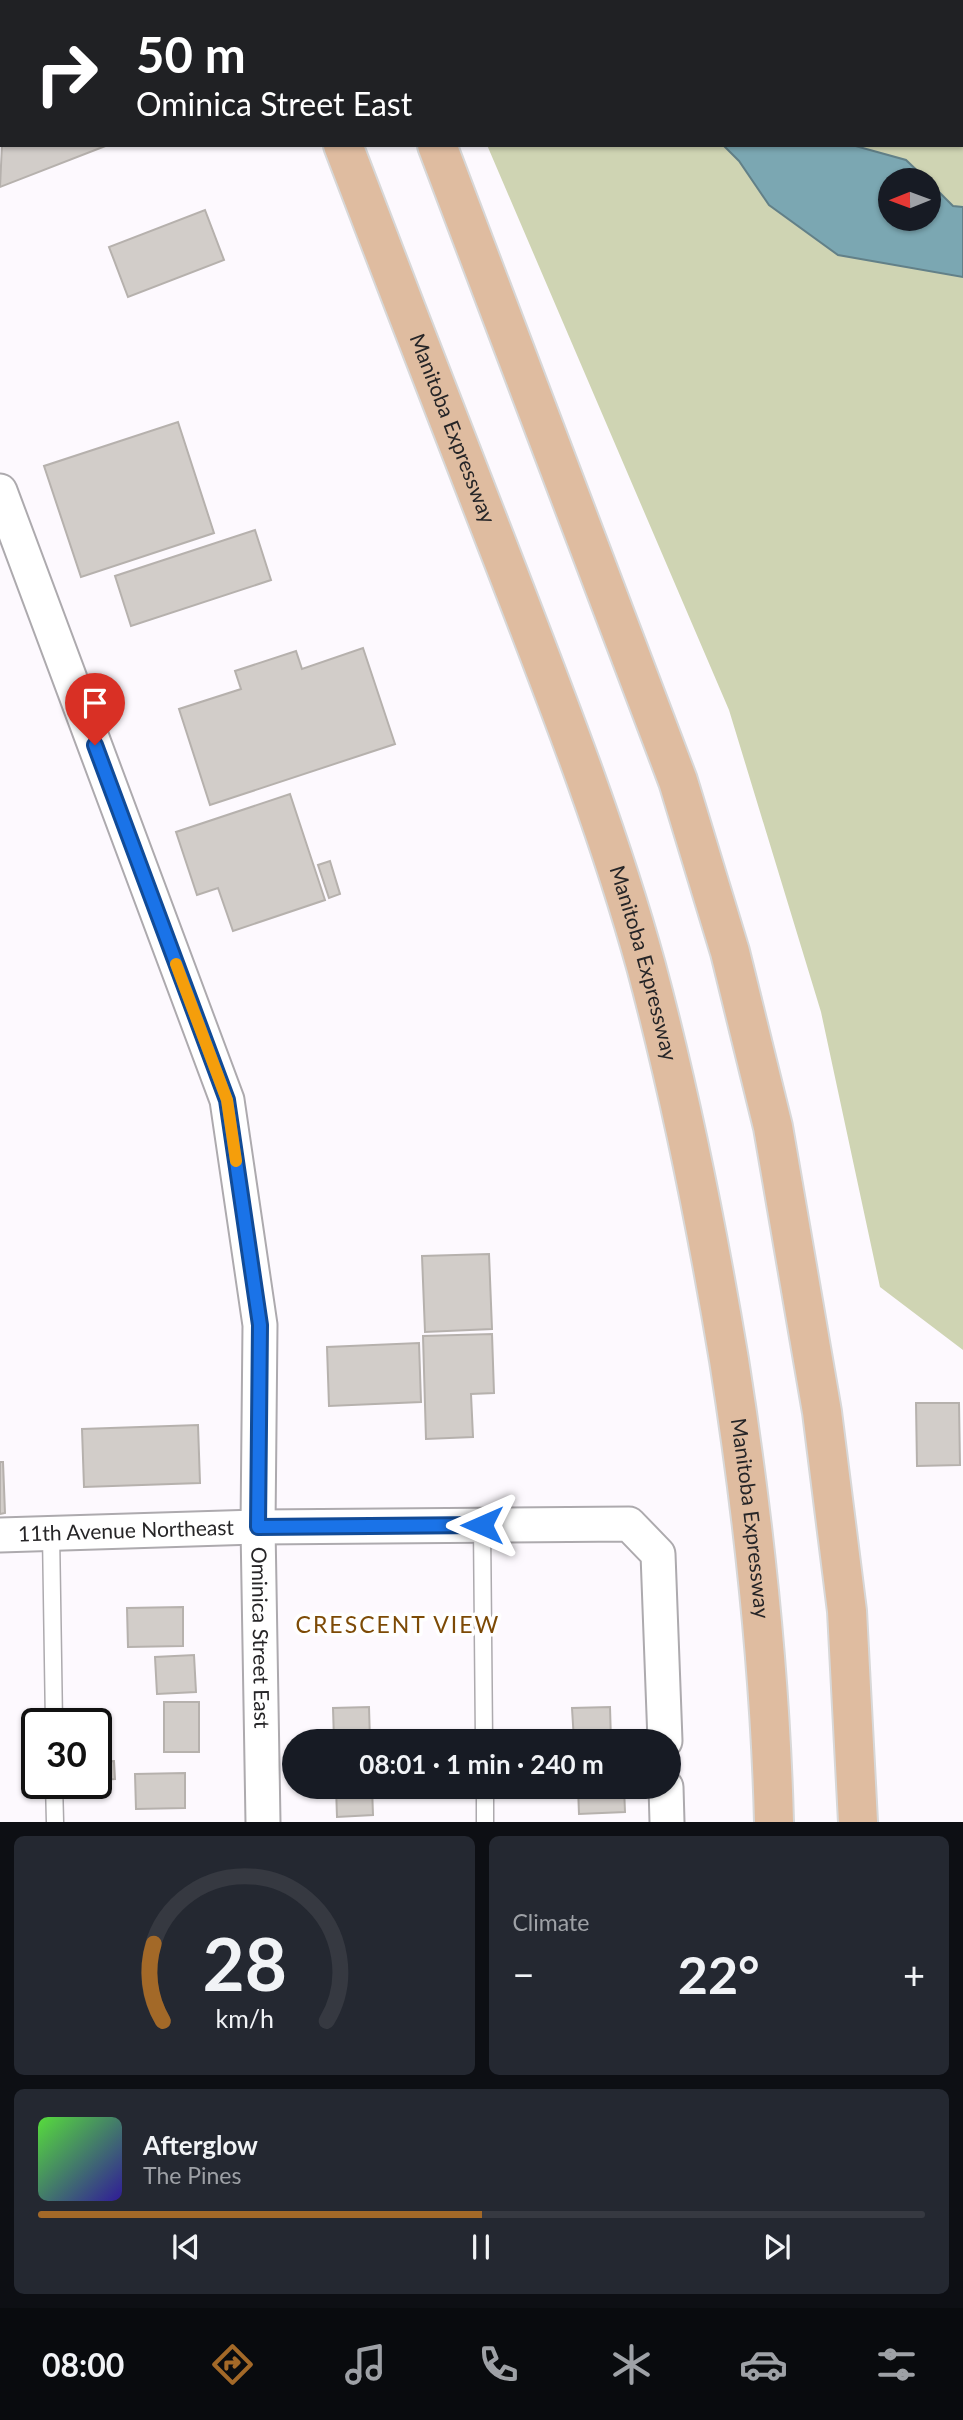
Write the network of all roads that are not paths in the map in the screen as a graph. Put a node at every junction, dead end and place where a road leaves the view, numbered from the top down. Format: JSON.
{"nodes":[{"id":1,"x":344,"y":147,"type":"edge"},
{"id":2,"x":438,"y":147,"type":"edge"},
{"id":3,"x":0,"y":491,"type":"edge"},
{"id":4,"x":482,"y":1525,"type":"junction"},
{"id":5,"x":258,"y":1527,"type":"junction"},
{"id":6,"x":51,"y":1533,"type":"junction"},
{"id":7,"x":0,"y":1535,"type":"edge"},
{"id":8,"x":54,"y":1708,"type":"edge"},
{"id":9,"x":484,"y":1729,"type":"edge"},
{"id":10,"x":665,"y":1729,"type":"edge"},
{"id":11,"x":54,"y":1799,"type":"edge"},
{"id":12,"x":485,"y":1799,"type":"edge"},
{"id":13,"x":666,"y":1799,"type":"edge"},
{"id":14,"x":55,"y":1822,"type":"edge"},
{"id":15,"x":263,"y":1822,"type":"edge"},
{"id":16,"x":485,"y":1822,"type":"edge"},
{"id":17,"x":667,"y":1822,"type":"edge"},
{"id":18,"x":774,"y":1822,"type":"edge"},
{"id":19,"x":858,"y":1822,"type":"edge"}],
"edges":[{"from":1,"to":18,"type":"main road","name":"Manitoba Expressway"},
{"from":2,"to":19,"type":"main road"},
{"from":3,"to":5,"type":"street","name":"Ominica Street East"},
{"from":4,"to":5,"type":"street","name":"11th Avenue Northeast"},
{"from":4,"to":9,"type":"lane"},
{"from":4,"to":10,"type":"street","name":"11th Avenue Northeast"},
{"from":5,"to":6,"type":"street","name":"11th Avenue Northeast"},
{"from":5,"to":15,"type":"street","name":"Ominica Street East"},
{"from":6,"to":7,"type":"street","name":"11th Avenue Northeast"},
{"from":6,"to":8,"type":"lane"},
{"from":11,"to":14,"type":"lane"},
{"from":12,"to":16,"type":"lane"},
{"from":13,"to":17,"type":"street"}]}
